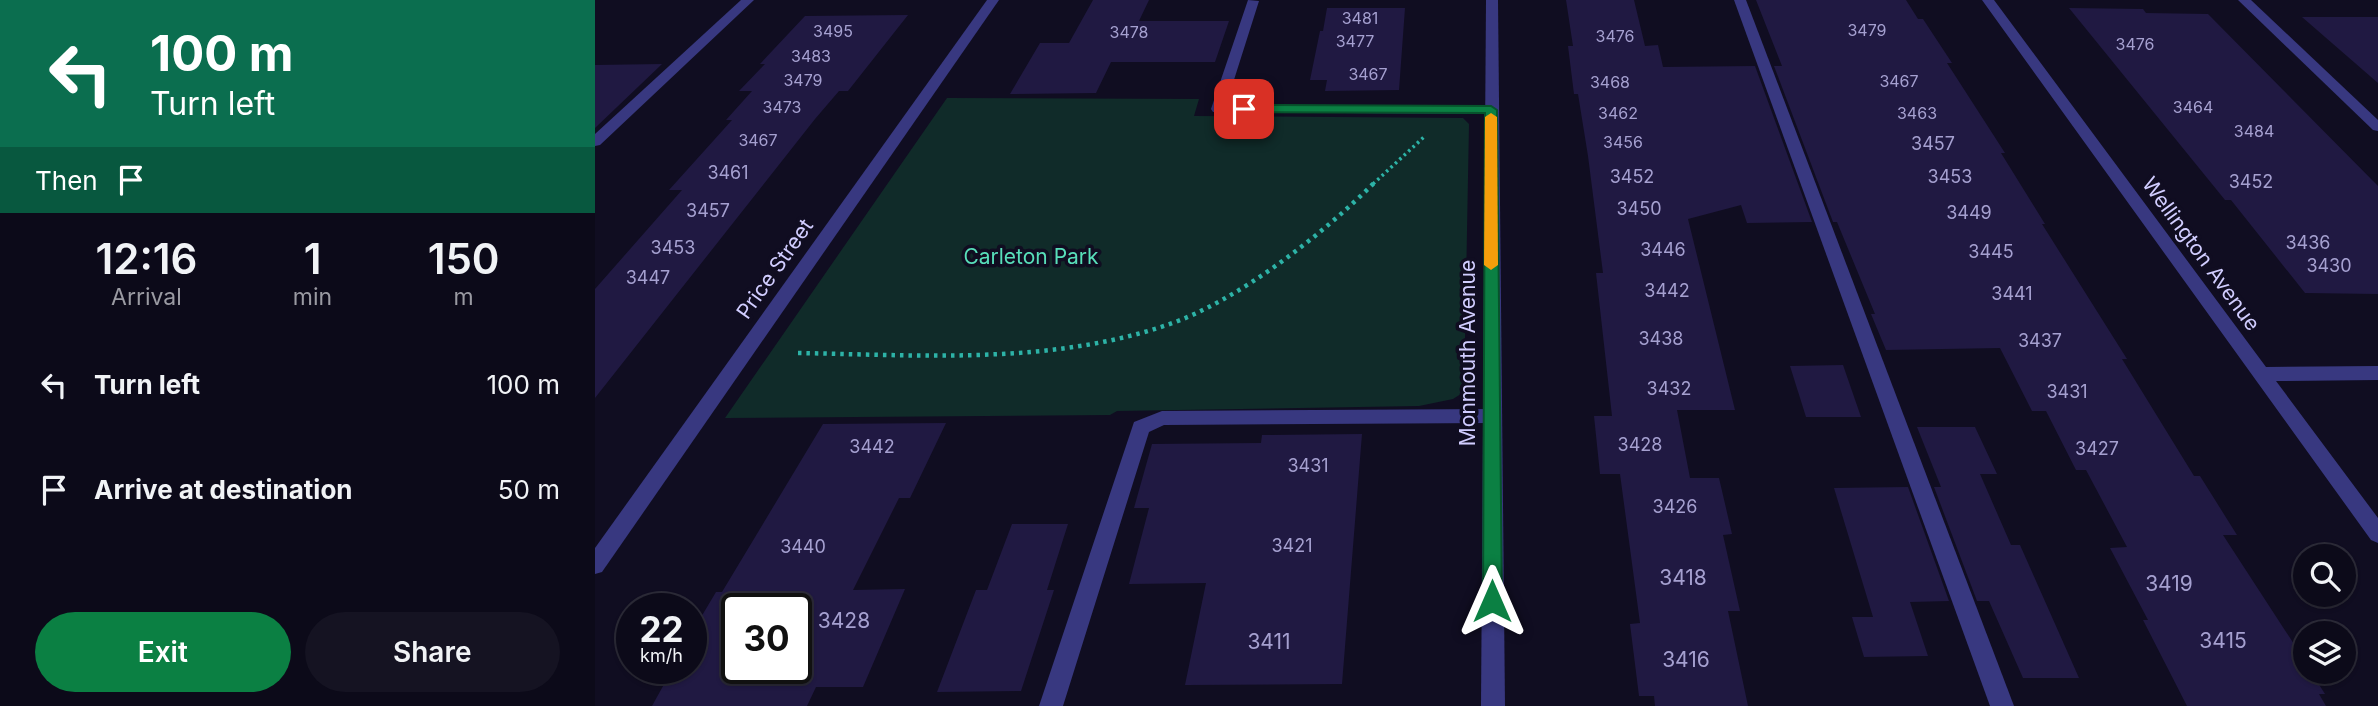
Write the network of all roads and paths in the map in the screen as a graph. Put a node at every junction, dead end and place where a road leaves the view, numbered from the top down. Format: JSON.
{"nodes":[{"id":1,"x":748,"y":0,"type":"edge"},
{"id":2,"x":993,"y":0,"type":"edge"},
{"id":3,"x":1492,"y":0,"type":"edge"},
{"id":4,"x":1740,"y":0,"type":"edge"},
{"id":5,"x":1988,"y":0,"type":"edge"},
{"id":6,"x":2244,"y":0,"type":"edge"},
{"id":7,"x":1254,"y":1,"type":"edge"},
{"id":8,"x":1451,"y":110,"type":"junction"},
{"id":9,"x":1491,"y":110,"type":"junction"},
{"id":10,"x":2378,"y":127,"type":"edge"},
{"id":11,"x":595,"y":142,"type":"edge"},
{"id":12,"x":798,"y":353,"type":"dead end"},
{"id":13,"x":2378,"y":373,"type":"edge"},
{"id":14,"x":2263,"y":374,"type":"junction"},
{"id":15,"x":1491,"y":416,"type":"junction"},
{"id":16,"x":2378,"y":534,"type":"edge"},
{"id":17,"x":595,"y":565,"type":"edge"},
{"id":18,"x":1051,"y":706,"type":"edge"},
{"id":19,"x":1493,"y":706,"type":"edge"},
{"id":20,"x":2002,"y":706,"type":"edge"}],
"edges":[{"from":1,"to":11,"type":"street"},
{"from":2,"to":17,"type":"street","name":"Price Street"},
{"from":3,"to":9,"type":"street","name":"Monmouth Avenue"},
{"from":4,"to":20,"type":"street"},
{"from":5,"to":14,"type":"street","name":"Wellington Avenue"},
{"from":6,"to":10,"type":"street"},
{"from":7,"to":8,"type":"street"},
{"from":8,"to":9,"type":"street"},
{"from":8,"to":12,"type":"path"},
{"from":9,"to":15,"type":"street","name":"Monmouth Avenue"},
{"from":13,"to":14,"type":"street"},
{"from":14,"to":16,"type":"street","name":"Wellington Avenue"},
{"from":15,"to":18,"type":"street"},
{"from":15,"to":19,"type":"street","name":"Monmouth Avenue"}]}
